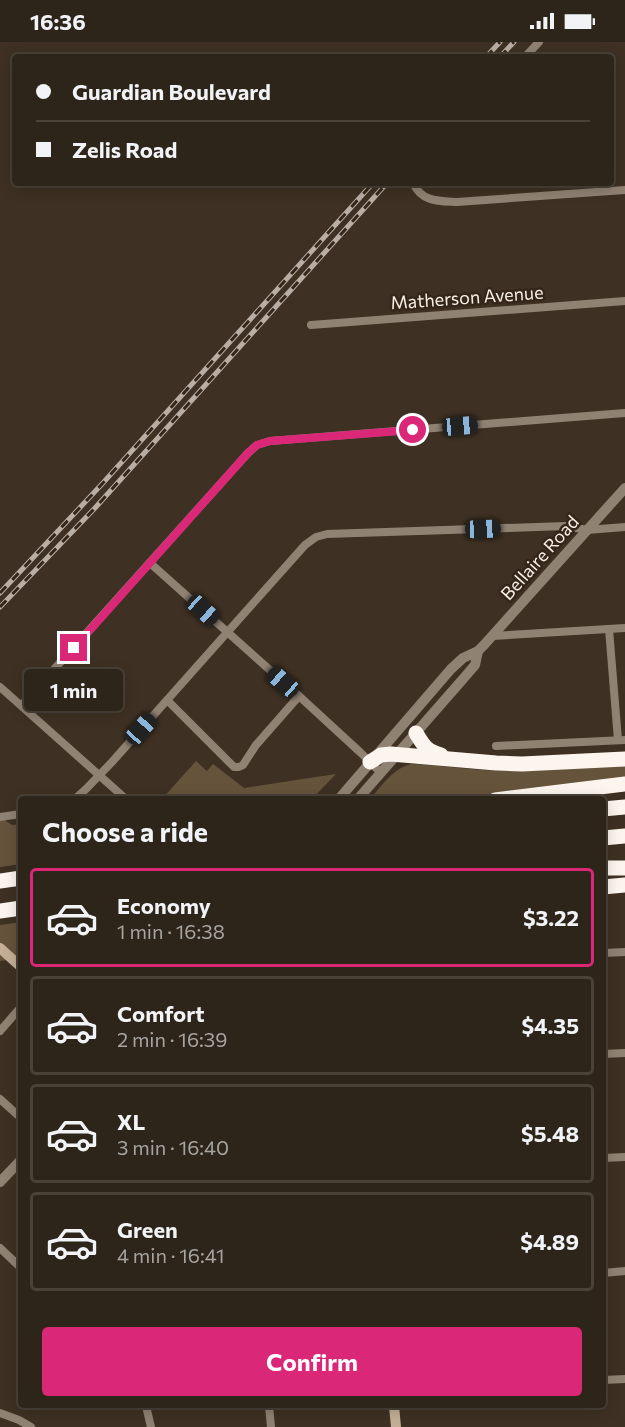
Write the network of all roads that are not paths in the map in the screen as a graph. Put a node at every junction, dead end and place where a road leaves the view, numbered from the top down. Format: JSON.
{"nodes":[{"id":1,"x":539,"y":42,"type":"edge"},
{"id":2,"x":528,"y":54,"type":"edge"},
{"id":3,"x":414,"y":186,"type":"edge"},
{"id":4,"x":625,"y":190,"type":"edge"},
{"id":5,"x":625,"y":301,"type":"edge"},
{"id":6,"x":311,"y":325,"type":"dead end"},
{"id":7,"x":625,"y":413,"type":"edge"},
{"id":8,"x":625,"y":488,"type":"edge"},
{"id":9,"x":625,"y":527,"type":"edge"},
{"id":10,"x":587,"y":530,"type":"junction"},
{"id":11,"x":150,"y":563,"type":"junction"},
{"id":12,"x":625,"y":628,"type":"edge"},
{"id":13,"x":609,"y":629,"type":"junction"},
{"id":14,"x":227,"y":633,"type":"junction"},
{"id":15,"x":493,"y":636,"type":"junction"},
{"id":16,"x":478,"y":651,"type":"junction"},
{"id":17,"x":0,"y":687,"type":"edge"},
{"id":18,"x":299,"y":696,"type":"junction"},
{"id":19,"x":167,"y":700,"type":"junction"},
{"id":20,"x":22,"y":705,"type":"junction"},
{"id":21,"x":416,"y":733,"type":"junction"},
{"id":22,"x":621,"y":740,"type":"edge"},
{"id":23,"x":496,"y":746,"type":"dead end"},
{"id":24,"x":398,"y":754,"type":"junction"},
{"id":25,"x":625,"y":759,"type":"edge"},
{"id":26,"x":461,"y":760,"type":"junction"},
{"id":27,"x":375,"y":768,"type":"junction"},
{"id":28,"x":99,"y":775,"type":"junction"},
{"id":29,"x":625,"y":784,"type":"edge"},
{"id":30,"x":78,"y":796,"type":"edge"},
{"id":31,"x":123,"y":796,"type":"edge"},
{"id":32,"x":341,"y":796,"type":"edge"},
{"id":33,"x":360,"y":796,"type":"edge"},
{"id":34,"x":528,"y":796,"type":"edge"},
{"id":35,"x":625,"y":807,"type":"edge"},
{"id":36,"x":606,"y":809,"type":"edge"},
{"id":37,"x":18,"y":814,"type":"edge"},
{"id":38,"x":0,"y":817,"type":"edge"},
{"id":39,"x":625,"y":836,"type":"edge"},
{"id":40,"x":606,"y":838,"type":"edge"},
{"id":41,"x":606,"y":868,"type":"edge"},
{"id":42,"x":625,"y":868,"type":"edge"},
{"id":43,"x":18,"y":878,"type":"edge"},
{"id":44,"x":0,"y":881,"type":"edge"},
{"id":45,"x":625,"y":885,"type":"edge"},
{"id":46,"x":606,"y":887,"type":"edge"},
{"id":47,"x":18,"y":908,"type":"edge"},
{"id":48,"x":0,"y":911,"type":"edge"},
{"id":49,"x":0,"y":948,"type":"edge"},
{"id":50,"x":625,"y":952,"type":"edge"},
{"id":51,"x":606,"y":953,"type":"edge"},
{"id":52,"x":18,"y":964,"type":"edge"},
{"id":53,"x":18,"y":1010,"type":"edge"},
{"id":54,"x":0,"y":1031,"type":"edge"},
{"id":55,"x":625,"y":1053,"type":"edge"},
{"id":56,"x":606,"y":1054,"type":"edge"},
{"id":57,"x":0,"y":1099,"type":"edge"},
{"id":58,"x":18,"y":1115,"type":"edge"},
{"id":59,"x":625,"y":1157,"type":"edge"},
{"id":60,"x":606,"y":1158,"type":"edge"},
{"id":61,"x":18,"y":1163,"type":"edge"},
{"id":62,"x":0,"y":1182,"type":"edge"},
{"id":63,"x":0,"y":1248,"type":"edge"},
{"id":64,"x":18,"y":1265,"type":"edge"},
{"id":65,"x":625,"y":1271,"type":"edge"},
{"id":66,"x":606,"y":1273,"type":"edge"},
{"id":67,"x":625,"y":1379,"type":"edge"},
{"id":68,"x":606,"y":1380,"type":"edge"},
{"id":69,"x":146,"y":1408,"type":"edge"},
{"id":70,"x":269,"y":1408,"type":"edge"},
{"id":71,"x":394,"y":1408,"type":"edge"},
{"id":72,"x":0,"y":1413,"type":"edge"},
{"id":73,"x":32,"y":1427,"type":"edge"},
{"id":74,"x":151,"y":1427,"type":"edge"},
{"id":75,"x":271,"y":1427,"type":"edge"},
{"id":76,"x":396,"y":1427,"type":"edge"}],
"edges":[{"from":1,"to":2,"type":"street"},
{"from":3,"to":4,"type":"street"},
{"from":5,"to":6,"type":"street","name":"Matherson Avenue"},
{"from":7,"to":11,"type":"street"},
{"from":8,"to":10,"type":"street","name":"Bellaire Road"},
{"from":9,"to":10,"type":"street"},
{"from":10,"to":14,"type":"street"},
{"from":10,"to":15,"type":"street","name":"Bellaire Road"},
{"from":11,"to":14,"type":"street"},
{"from":11,"to":20,"type":"street"},
{"from":12,"to":13,"type":"street"},
{"from":13,"to":15,"type":"street"},
{"from":13,"to":22,"type":"street"},
{"from":14,"to":18,"type":"street"},
{"from":14,"to":19,"type":"street"},
{"from":15,"to":16,"type":"street","name":"Bellaire Road"},
{"from":16,"to":21,"type":"street","name":"Bellaire Road"},
{"from":16,"to":27,"type":"street","name":"Bellaire Road"},
{"from":17,"to":20,"type":"street"},
{"from":18,"to":19,"type":"street"},
{"from":18,"to":27,"type":"street"},
{"from":19,"to":28,"type":"street"},
{"from":20,"to":28,"type":"street"},
{"from":21,"to":24,"type":"street","name":"Bellaire Road"},
{"from":21,"to":26,"type":"highway"},
{"from":22,"to":23,"type":"street"},
{"from":24,"to":26,"type":"highway"},
{"from":24,"to":27,"type":"highway"},
{"from":25,"to":26,"type":"highway"},
{"from":27,"to":32,"type":"street","name":"Bellaire Road"},
{"from":27,"to":33,"type":"street","name":"Bellaire Road"},
{"from":28,"to":30,"type":"street"},
{"from":28,"to":31,"type":"street"},
{"from":29,"to":34,"type":"highway"},
{"from":35,"to":36,"type":"highway"},
{"from":37,"to":38,"type":"street"},
{"from":39,"to":40,"type":"highway"},
{"from":41,"to":42,"type":"highway"},
{"from":43,"to":44,"type":"highway"},
{"from":45,"to":46,"type":"highway"},
{"from":47,"to":48,"type":"highway"},
{"from":49,"to":52,"type":"main road"},
{"from":50,"to":51,"type":"street"},
{"from":53,"to":54,"type":"street"},
{"from":55,"to":56,"type":"street"},
{"from":57,"to":58,"type":"street"},
{"from":59,"to":60,"type":"street"},
{"from":61,"to":62,"type":"street"},
{"from":63,"to":64,"type":"street"},
{"from":65,"to":66,"type":"street"},
{"from":67,"to":68,"type":"street"},
{"from":69,"to":74,"type":"street"},
{"from":70,"to":75,"type":"street"},
{"from":71,"to":76,"type":"main road"},
{"from":72,"to":73,"type":"street"}]}
